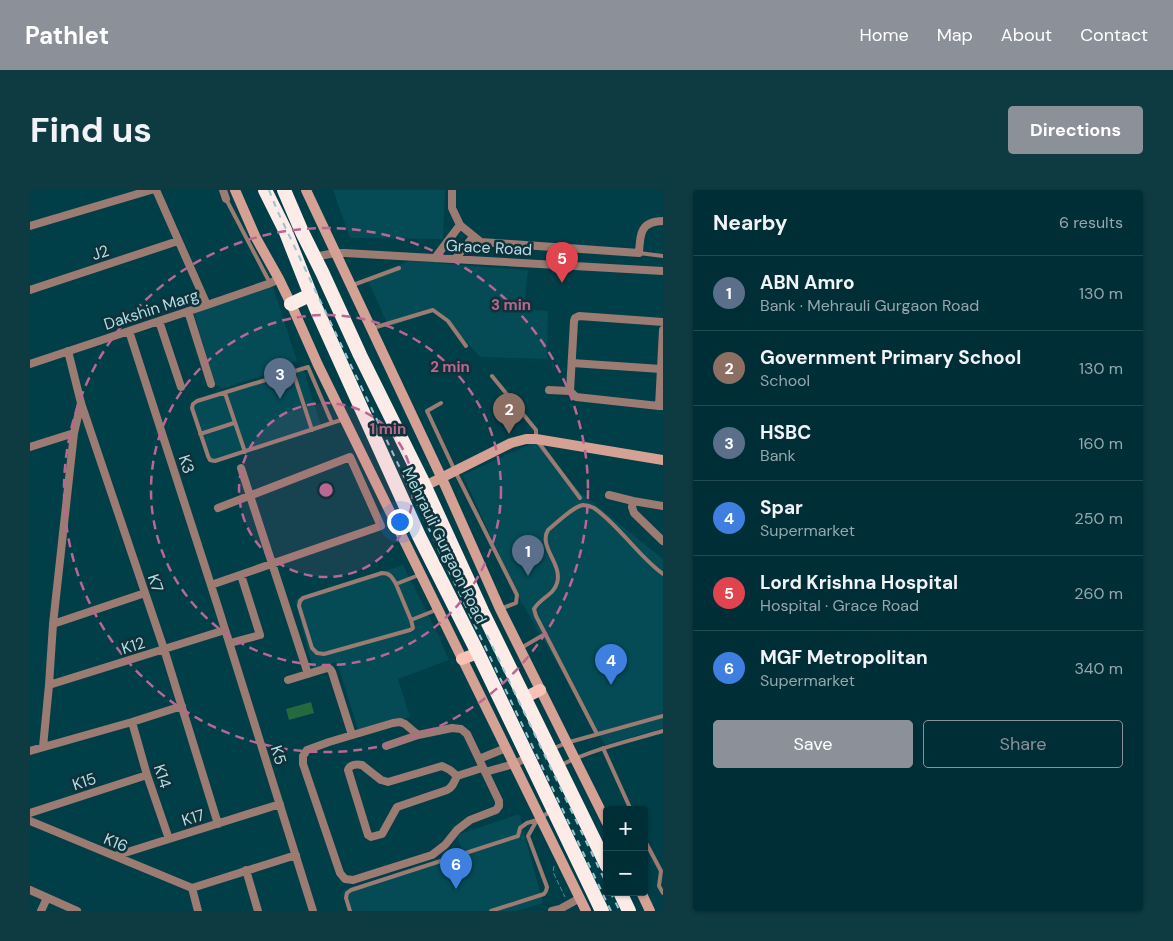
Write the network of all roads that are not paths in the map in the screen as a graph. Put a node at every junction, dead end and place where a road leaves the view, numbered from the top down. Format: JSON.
{"nodes":[{"id":1,"x":151,"y":190,"type":"edge"},
{"id":2,"x":156,"y":190,"type":"edge"},
{"id":3,"x":222,"y":190,"type":"edge"},
{"id":4,"x":235,"y":190,"type":"edge"},
{"id":5,"x":265,"y":190,"type":"edge"},
{"id":6,"x":284,"y":190,"type":"edge"},
{"id":7,"x":306,"y":190,"type":"edge"},
{"id":8,"x":452,"y":190,"type":"edge"},
{"id":9,"x":226,"y":199,"type":"joint"},
{"id":10,"x":663,"y":222,"type":"edge"},
{"id":11,"x":460,"y":225,"type":"junction"},
{"id":12,"x":30,"y":226,"type":"edge"},
{"id":13,"x":473,"y":236,"type":"junction"},
{"id":14,"x":178,"y":241,"type":"junction"},
{"id":15,"x":335,"y":253,"type":"junction"},
{"id":16,"x":639,"y":253,"type":"junction"},
{"id":17,"x":663,"y":256,"type":"edge"},
{"id":18,"x":314,"y":257,"type":"junction"},
{"id":19,"x":435,"y":258,"type":"junction"},
{"id":20,"x":454,"y":259,"type":"junction"},
{"id":21,"x":399,"y":268,"type":"dead end"},
{"id":22,"x":663,"y":271,"type":"edge"},
{"id":23,"x":275,"y":281,"type":"junction"},
{"id":24,"x":350,"y":286,"type":"junction"},
{"id":25,"x":30,"y":290,"type":"edge"},
{"id":26,"x":310,"y":295,"type":"junction"},
{"id":27,"x":291,"y":304,"type":"junction"},
{"id":28,"x":207,"y":305,"type":"junction"},
{"id":29,"x":188,"y":311,"type":"junction"},
{"id":30,"x":160,"y":321,"type":"junction"},
{"id":31,"x":663,"y":322,"type":"edge"},
{"id":32,"x":371,"y":329,"type":"junction"},
{"id":33,"x":663,"y":330,"type":"edge"},
{"id":34,"x":129,"y":331,"type":"junction"},
{"id":35,"x":466,"y":346,"type":"dead end"},
{"id":36,"x":68,"y":351,"type":"junction"},
{"id":37,"x":360,"y":355,"type":"junction"},
{"id":38,"x":342,"y":363,"type":"junction"},
{"id":39,"x":572,"y":363,"type":"junction"},
{"id":40,"x":30,"y":364,"type":"edge"},
{"id":41,"x":313,"y":366,"type":"junction"},
{"id":42,"x":661,"y":369,"type":"junction"},
{"id":43,"x":293,"y":372,"type":"junction"},
{"id":44,"x":492,"y":376,"type":"dead end"},
{"id":45,"x":211,"y":384,"type":"dead end"},
{"id":46,"x":181,"y":387,"type":"dead end"},
{"id":47,"x":549,"y":390,"type":"dead end"},
{"id":48,"x":570,"y":392,"type":"junction"},
{"id":49,"x":225,"y":393,"type":"junction"},
{"id":50,"x":81,"y":403,"type":"junction"},
{"id":51,"x":441,"y":403,"type":"dead end"},
{"id":52,"x":661,"y":406,"type":"edge"},
{"id":53,"x":345,"y":419,"type":"junction"},
{"id":54,"x":234,"y":423,"type":"junction"},
{"id":55,"x":332,"y":423,"type":"junction"},
{"id":56,"x":312,"y":430,"type":"junction"},
{"id":57,"x":74,"y":433,"type":"junction"},
{"id":58,"x":200,"y":434,"type":"junction"},
{"id":59,"x":536,"y":439,"type":"junction"},
{"id":60,"x":30,"y":447,"type":"edge"},
{"id":61,"x":244,"y":452,"type":"junction"},
{"id":62,"x":663,"y":460,"type":"edge"},
{"id":63,"x":241,"y":468,"type":"dead end"},
{"id":64,"x":455,"y":471,"type":"junction"},
{"id":65,"x":441,"y":477,"type":"junction"},
{"id":66,"x":425,"y":486,"type":"junction"},
{"id":67,"x":250,"y":495,"type":"junction"},
{"id":68,"x":609,"y":496,"type":"dead end"},
{"id":69,"x":580,"y":498,"type":"dead end"},
{"id":70,"x":633,"y":501,"type":"junction"},
{"id":71,"x":663,"y":506,"type":"edge"},
{"id":72,"x":218,"y":508,"type":"dead end"},
{"id":73,"x":663,"y":541,"type":"edge"},
{"id":74,"x":273,"y":564,"type":"junction"},
{"id":75,"x":421,"y":574,"type":"junction"},
{"id":76,"x":663,"y":574,"type":"edge"},
{"id":77,"x":241,"y":575,"type":"junction"},
{"id":78,"x":396,"y":584,"type":"junction"},
{"id":79,"x":211,"y":585,"type":"junction"},
{"id":80,"x":145,"y":593,"type":"junction"},
{"id":81,"x":218,"y":607,"type":"joint"},
{"id":82,"x":500,"y":609,"type":"junction"},
{"id":83,"x":438,"y":610,"type":"junction"},
{"id":84,"x":411,"y":620,"type":"junction"},
{"id":85,"x":53,"y":624,"type":"junction"},
{"id":86,"x":226,"y":630,"type":"junction"},
{"id":87,"x":545,"y":634,"type":"junction"},
{"id":88,"x":230,"y":643,"type":"junction"},
{"id":89,"x":164,"y":649,"type":"junction"},
{"id":90,"x":520,"y":649,"type":"junction"},
{"id":91,"x":478,"y":653,"type":"junction"},
{"id":92,"x":462,"y":659,"type":"junction"},
{"id":93,"x":308,"y":674,"type":"junction"},
{"id":94,"x":288,"y":680,"type":"dead end"},
{"id":95,"x":49,"y":686,"type":"junction"},
{"id":96,"x":540,"y":690,"type":"junction"},
{"id":97,"x":524,"y":698,"type":"junction"},
{"id":98,"x":182,"y":706,"type":"junction"},
{"id":99,"x":663,"y":716,"type":"edge"},
{"id":100,"x":132,"y":722,"type":"junction"},
{"id":101,"x":663,"y":730,"type":"edge"},
{"id":102,"x":597,"y":734,"type":"junction"},
{"id":103,"x":352,"y":735,"type":"junction"},
{"id":104,"x":418,"y":735,"type":"junction"},
{"id":105,"x":566,"y":744,"type":"junction"},
{"id":106,"x":386,"y":746,"type":"dead end"},
{"id":107,"x":43,"y":747,"type":"junction"},
{"id":108,"x":506,"y":748,"type":"junction"},
{"id":109,"x":603,"y":748,"type":"junction"},
{"id":110,"x":550,"y":750,"type":"junction"},
{"id":111,"x":30,"y":751,"type":"edge"},
{"id":112,"x":528,"y":757,"type":"junction"},
{"id":113,"x":479,"y":759,"type":"junction"},
{"id":114,"x":575,"y":759,"type":"junction"},
{"id":115,"x":514,"y":764,"type":"junction"},
{"id":116,"x":558,"y":767,"type":"junction"},
{"id":117,"x":484,"y":770,"type":"junction"},
{"id":118,"x":147,"y":775,"type":"junction"},
{"id":119,"x":457,"y":776,"type":"junction"},
{"id":120,"x":280,"y":804,"type":"junction"},
{"id":121,"x":629,"y":806,"type":"edge"},
{"id":122,"x":553,"y":809,"type":"junction"},
{"id":123,"x":30,"y":813,"type":"edge"},
{"id":124,"x":603,"y":816,"type":"edge"},
{"id":125,"x":539,"y":818,"type":"junction"},
{"id":126,"x":30,"y":821,"type":"edge"},
{"id":127,"x":218,"y":824,"type":"junction"},
{"id":128,"x":170,"y":839,"type":"junction"},
{"id":129,"x":648,"y":846,"type":"edge"},
{"id":130,"x":296,"y":855,"type":"junction"},
{"id":131,"x":115,"y":856,"type":"junction"},
{"id":132,"x":603,"y":858,"type":"edge"},
{"id":133,"x":246,"y":870,"type":"junction"},
{"id":134,"x":662,"y":872,"type":"edge"},
{"id":135,"x":192,"y":888,"type":"junction"},
{"id":136,"x":30,"y":890,"type":"edge"},
{"id":137,"x":663,"y":893,"type":"edge"},
{"id":138,"x":622,"y":896,"type":"edge"},
{"id":139,"x":643,"y":896,"type":"edge"},
{"id":140,"x":47,"y":898,"type":"junction"},
{"id":141,"x":580,"y":898,"type":"junction"},
{"id":142,"x":558,"y":910,"type":"edge"},
{"id":143,"x":42,"y":911,"type":"edge"},
{"id":144,"x":77,"y":911,"type":"edge"},
{"id":145,"x":198,"y":911,"type":"edge"},
{"id":146,"x":258,"y":911,"type":"edge"},
{"id":147,"x":313,"y":911,"type":"edge"},
{"id":148,"x":350,"y":911,"type":"edge"},
{"id":149,"x":491,"y":911,"type":"edge"},
{"id":150,"x":586,"y":911,"type":"edge"},
{"id":151,"x":602,"y":911,"type":"edge"},
{"id":152,"x":629,"y":911,"type":"edge"},
{"id":153,"x":650,"y":911,"type":"edge"}],
"edges":[{"from":1,"to":12,"type":"street"},
{"from":2,"to":14,"type":"street"},
{"from":3,"to":9,"type":"street"},
{"from":4,"to":23,"type":"street"},
{"from":5,"to":26,"type":"highway","name":"Mehrauli Gurgaon Road"},
{"from":6,"to":18,"type":"highway","name":"Mehrauli Gurgaon Road"},
{"from":7,"to":15,"type":"street"},
{"from":8,"to":11,"type":"street"},
{"from":9,"to":23,"type":"lane"},
{"from":10,"to":16,"type":"street"},
{"from":11,"to":13,"type":"street"},
{"from":11,"to":19,"type":"street"},
{"from":13,"to":16,"type":"street"},
{"from":13,"to":20,"type":"street"},
{"from":14,"to":25,"type":"street","name":"J2"},
{"from":14,"to":28,"type":"street"},
{"from":15,"to":18,"type":"street","name":"Grace Road"},
{"from":15,"to":19,"type":"street","name":"Grace Road"},
{"from":15,"to":24,"type":"street"},
{"from":16,"to":17,"type":"lane"},
{"from":18,"to":37,"type":"highway","name":"Mehrauli Gurgaon Road"},
{"from":19,"to":20,"type":"street","name":"Grace Road"},
{"from":20,"to":22,"type":"street","name":"Grace Road"},
{"from":21,"to":24,"type":"lane"},
{"from":23,"to":27,"type":"street"},
{"from":23,"to":28,"type":"street","name":"Dakshin Marg"},
{"from":24,"to":32,"type":"street"},
{"from":26,"to":27,"type":"highway"},
{"from":26,"to":38,"type":"highway","name":"Mehrauli Gurgaon Road"},
{"from":27,"to":41,"type":"street"},
{"from":28,"to":29,"type":"street","name":"Dakshin Marg"},
{"from":29,"to":30,"type":"street","name":"Dakshin Marg"},
{"from":29,"to":45,"type":"street"},
{"from":30,"to":34,"type":"street","name":"Dakshin Marg"},
{"from":30,"to":46,"type":"street"},
{"from":31,"to":39,"type":"street"},
{"from":32,"to":35,"type":"lane"},
{"from":32,"to":65,"type":"street"},
{"from":33,"to":42,"type":"street"},
{"from":34,"to":36,"type":"street","name":"Dakshin Marg"},
{"from":34,"to":79,"type":"street","name":"K3"},
{"from":36,"to":40,"type":"street","name":"Dakshin Marg"},
{"from":36,"to":50,"type":"street","name":"K7"},
{"from":37,"to":38,"type":"highway"},
{"from":37,"to":66,"type":"highway","name":"Mehrauli Gurgaon Road"},
{"from":38,"to":91,"type":"highway","name":"Mehrauli Gurgaon Road"},
{"from":39,"to":42,"type":"street"},
{"from":39,"to":48,"type":"street"},
{"from":41,"to":43,"type":"lane"},
{"from":41,"to":53,"type":"street"},
{"from":41,"to":55,"type":"lane"},
{"from":42,"to":52,"type":"street"},
{"from":43,"to":49,"type":"lane"},
{"from":43,"to":56,"type":"lane"},
{"from":44,"to":59,"type":"lane"},
{"from":47,"to":48,"type":"street"},
{"from":48,"to":52,"type":"street"},
{"from":49,"to":54,"type":"lane"},
{"from":49,"to":58,"type":"lane"},
{"from":50,"to":57,"type":"street"},
{"from":50,"to":80,"type":"street","name":"K7"},
{"from":51,"to":64,"type":"lane"},
{"from":53,"to":55,"type":"lane"},
{"from":53,"to":75,"type":"street"},
{"from":54,"to":58,"type":"lane"},
{"from":54,"to":61,"type":"lane"},
{"from":55,"to":56,"type":"lane"},
{"from":56,"to":61,"type":"lane"},
{"from":57,"to":60,"type":"street"},
{"from":57,"to":85,"type":"street"},
{"from":58,"to":61,"type":"lane"},
{"from":59,"to":62,"type":"street"},
{"from":59,"to":64,"type":"street"},
{"from":59,"to":69,"type":"lane"},
{"from":63,"to":67,"type":"street"},
{"from":64,"to":65,"type":"street"},
{"from":64,"to":82,"type":"lane"},
{"from":65,"to":66,"type":"street"},
{"from":65,"to":82,"type":"street"},
{"from":66,"to":97,"type":"highway","name":"Mehrauli Gurgaon Road"},
{"from":67,"to":72,"type":"street"},
{"from":67,"to":74,"type":"street"},
{"from":67,"to":74,"type":"street"},
{"from":68,"to":70,"type":"street"},
{"from":70,"to":71,"type":"street"},
{"from":70,"to":73,"type":"street"},
{"from":74,"to":77,"type":"street"},
{"from":74,"to":93,"type":"street"},
{"from":75,"to":78,"type":"lane"},
{"from":75,"to":83,"type":"street"},
{"from":76,"to":87,"type":"lane"},
{"from":77,"to":79,"type":"street"},
{"from":77,"to":88,"type":"street"},
{"from":78,"to":84,"type":"lane"},
{"from":78,"to":84,"type":"lane"},
{"from":79,"to":81,"type":"street","name":"K3"},
{"from":80,"to":85,"type":"street"},
{"from":80,"to":89,"type":"street","name":"K7"},
{"from":81,"to":86,"type":"street","name":"K5"},
{"from":82,"to":90,"type":"street"},
{"from":83,"to":84,"type":"lane"},
{"from":83,"to":92,"type":"street"},
{"from":85,"to":95,"type":"street"},
{"from":86,"to":88,"type":"street","name":"K5"},
{"from":86,"to":89,"type":"street","name":"K12"},
{"from":87,"to":90,"type":"lane"},
{"from":87,"to":102,"type":"lane"},
{"from":88,"to":120,"type":"street","name":"K5"},
{"from":89,"to":95,"type":"street","name":"K12"},
{"from":89,"to":98,"type":"street","name":"K7"},
{"from":90,"to":96,"type":"street"},
{"from":91,"to":92,"type":"main road"},
{"from":91,"to":112,"type":"highway","name":"Mehrauli Gurgaon Road"},
{"from":92,"to":108,"type":"street"},
{"from":93,"to":94,"type":"street"},
{"from":93,"to":103,"type":"street"},
{"from":95,"to":107,"type":"street"},
{"from":96,"to":97,"type":"main road"},
{"from":96,"to":105,"type":"street"},
{"from":97,"to":110,"type":"highway","name":"Mehrauli Gurgaon Road"},
{"from":98,"to":100,"type":"street"},
{"from":98,"to":127,"type":"street","name":"K7"},
{"from":99,"to":102,"type":"lane"},
{"from":100,"to":107,"type":"street"},
{"from":100,"to":118,"type":"street","name":"K14"},
{"from":101,"to":109,"type":"lane"},
{"from":102,"to":105,"type":"lane"},
{"from":103,"to":104,"type":"street"},
{"from":103,"to":117,"type":"street"},
{"from":104,"to":106,"type":"street"},
{"from":104,"to":113,"type":"street"},
{"from":105,"to":110,"type":"lane"},
{"from":105,"to":114,"type":"street"},
{"from":107,"to":111,"type":"street"},
{"from":108,"to":113,"type":"street"},
{"from":108,"to":115,"type":"street"},
{"from":109,"to":114,"type":"lane"},
{"from":109,"to":121,"type":"lane"},
{"from":110,"to":116,"type":"highway","name":"Mehrauli Gurgaon Road"},
{"from":112,"to":115,"type":"street"},
{"from":112,"to":122,"type":"highway","name":"Mehrauli Gurgaon Road"},
{"from":113,"to":117,"type":"street"},
{"from":114,"to":116,"type":"lane"},
{"from":114,"to":124,"type":"street"},
{"from":115,"to":117,"type":"street"},
{"from":115,"to":125,"type":"street"},
{"from":116,"to":132,"type":"highway","name":"Mehrauli Gurgaon Road"},
{"from":117,"to":119,"type":"street"},
{"from":118,"to":123,"type":"street","name":"K15"},
{"from":118,"to":128,"type":"street","name":"K14"},
{"from":119,"to":119,"type":"street"},
{"from":120,"to":127,"type":"street","name":"K17"},
{"from":120,"to":130,"type":"street","name":"K5"},
{"from":122,"to":125,"type":"lane"},
{"from":122,"to":151,"type":"highway","name":"Mehrauli Gurgaon Road"},
{"from":125,"to":141,"type":"street"},
{"from":125,"to":148,"type":"lane"},
{"from":125,"to":149,"type":"lane"},
{"from":126,"to":131,"type":"street","name":"K16"},
{"from":127,"to":128,"type":"street","name":"K17"},
{"from":128,"to":131,"type":"street","name":"K17"},
{"from":129,"to":134,"type":"lane"},
{"from":130,"to":133,"type":"street"},
{"from":130,"to":147,"type":"street","name":"K5"},
{"from":131,"to":135,"type":"street","name":"K16"},
{"from":133,"to":135,"type":"street"},
{"from":133,"to":146,"type":"street"},
{"from":134,"to":137,"type":"lane"},
{"from":135,"to":145,"type":"street"},
{"from":136,"to":140,"type":"street"},
{"from":138,"to":152,"type":"highway"},
{"from":139,"to":153,"type":"street"},
{"from":140,"to":143,"type":"street"},
{"from":140,"to":144,"type":"street"},
{"from":141,"to":142,"type":"street"},
{"from":141,"to":150,"type":"street"}]}
